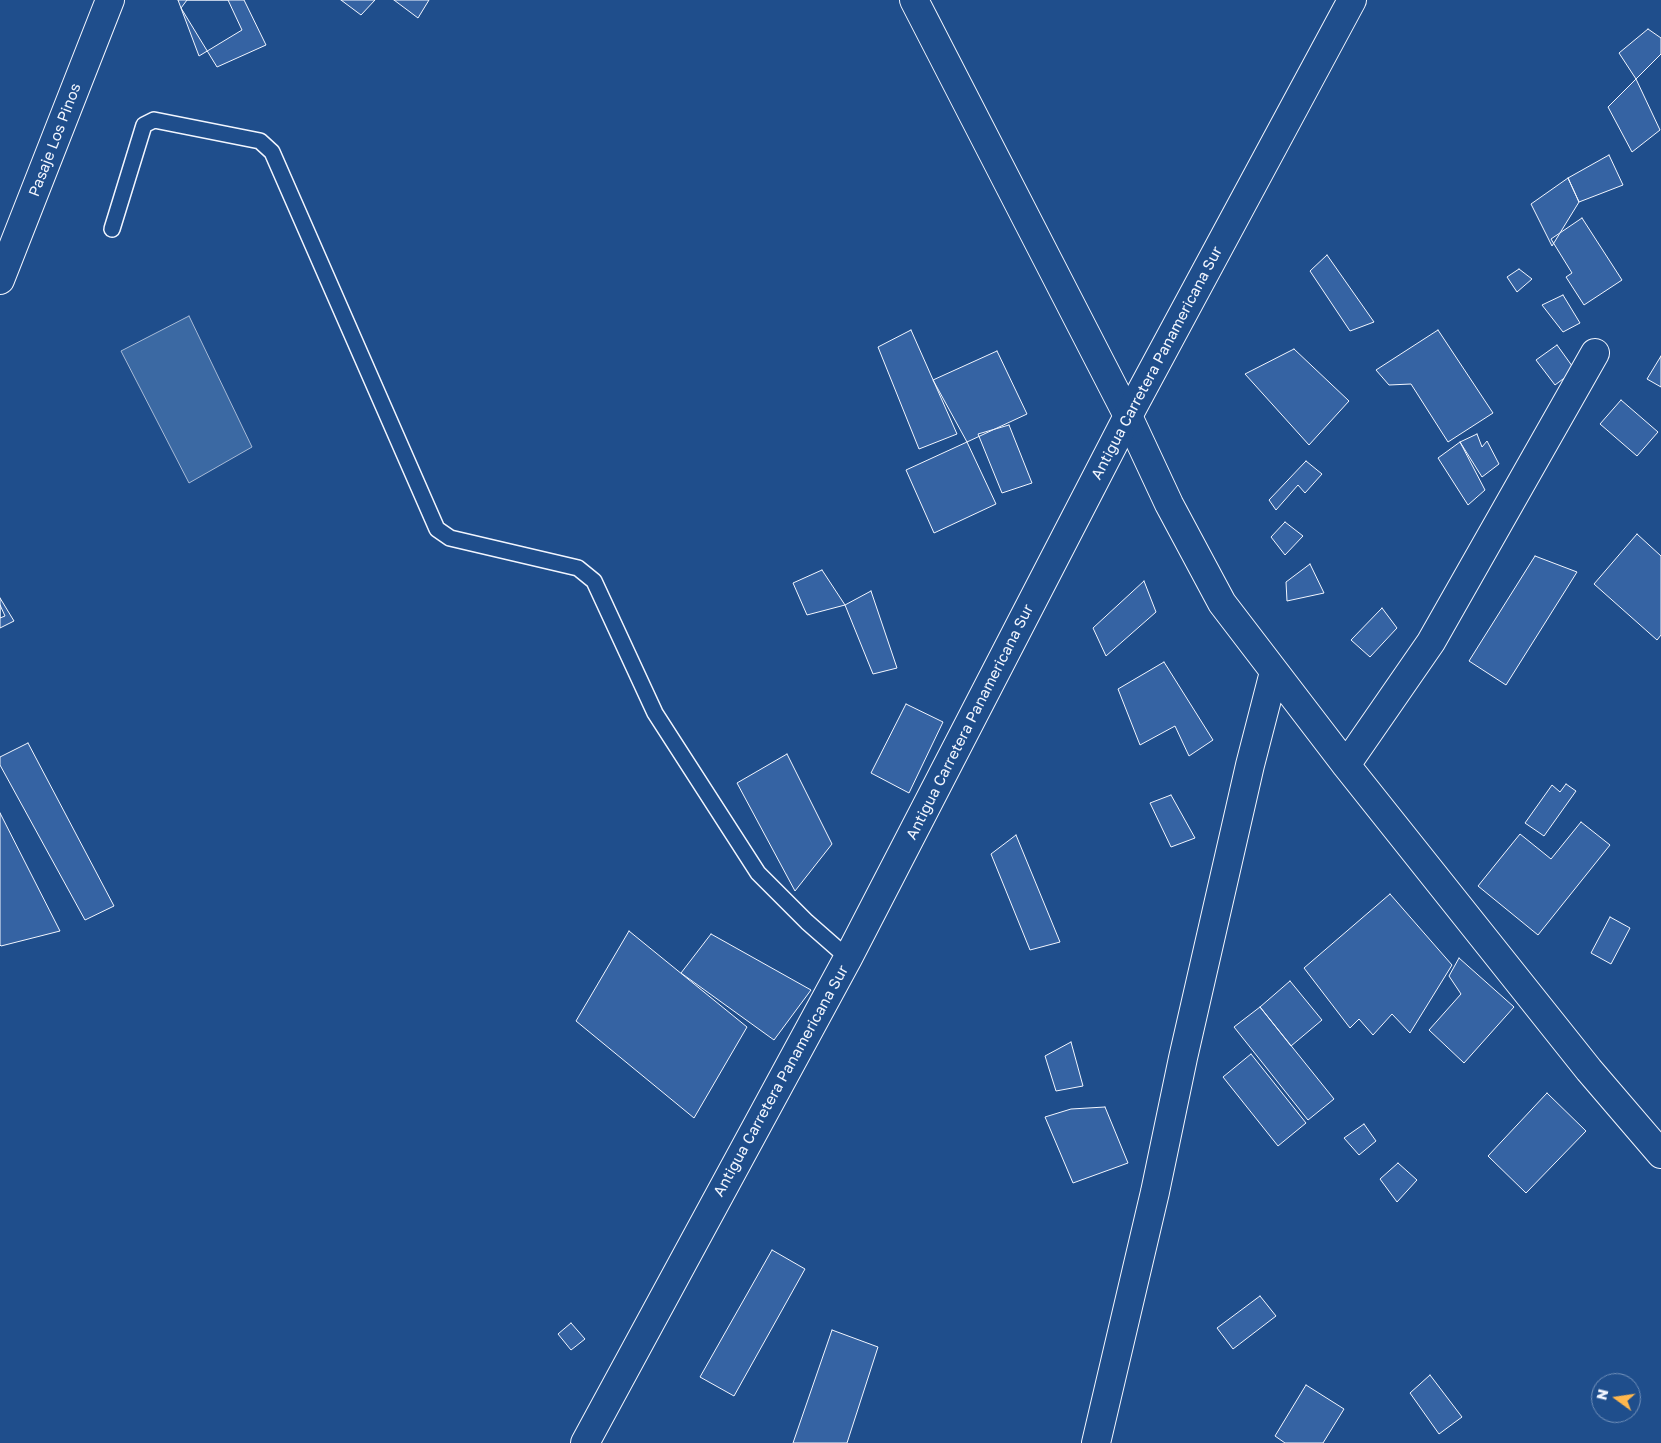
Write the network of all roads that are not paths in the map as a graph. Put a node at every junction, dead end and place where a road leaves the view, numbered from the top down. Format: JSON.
{"nodes":[{"id":1,"x":110,"y":0,"type":"edge"},
{"id":2,"x":914,"y":0,"type":"edge"},
{"id":3,"x":1352,"y":0,"type":"edge"},
{"id":4,"x":112,"y":228,"type":"dead end"},
{"id":5,"x":0,"y":280,"type":"edge"},
{"id":6,"x":1595,"y":354,"type":"dead end"},
{"id":7,"x":1128,"y":416,"type":"junction"},
{"id":8,"x":1274,"y":672,"type":"junction"},
{"id":9,"x":1346,"y":765,"type":"junction"},
{"id":10,"x":848,"y":958,"type":"junction"},
{"id":11,"x":1661,"y":1154,"type":"edge"},
{"id":12,"x":585,"y":1443,"type":"edge"},
{"id":13,"x":1096,"y":1443,"type":"edge"}],
"edges":[{"from":1,"to":5,"type":"main road","name":"Pasaje Los Pinos"},
{"from":2,"to":7,"type":"main road"},
{"from":3,"to":7,"type":"main road","name":"Antigua Carretera Panamericana Sur"},
{"from":4,"to":10,"type":"lane"},
{"from":6,"to":9,"type":"main road"},
{"from":7,"to":8,"type":"main road"},
{"from":7,"to":10,"type":"main road","name":"Antigua Carretera Panamericana Sur"},
{"from":8,"to":9,"type":"main road"},
{"from":8,"to":13,"type":"main road"},
{"from":9,"to":11,"type":"main road"},
{"from":10,"to":12,"type":"main road","name":"Antigua Carretera Panamericana Sur"}]}
